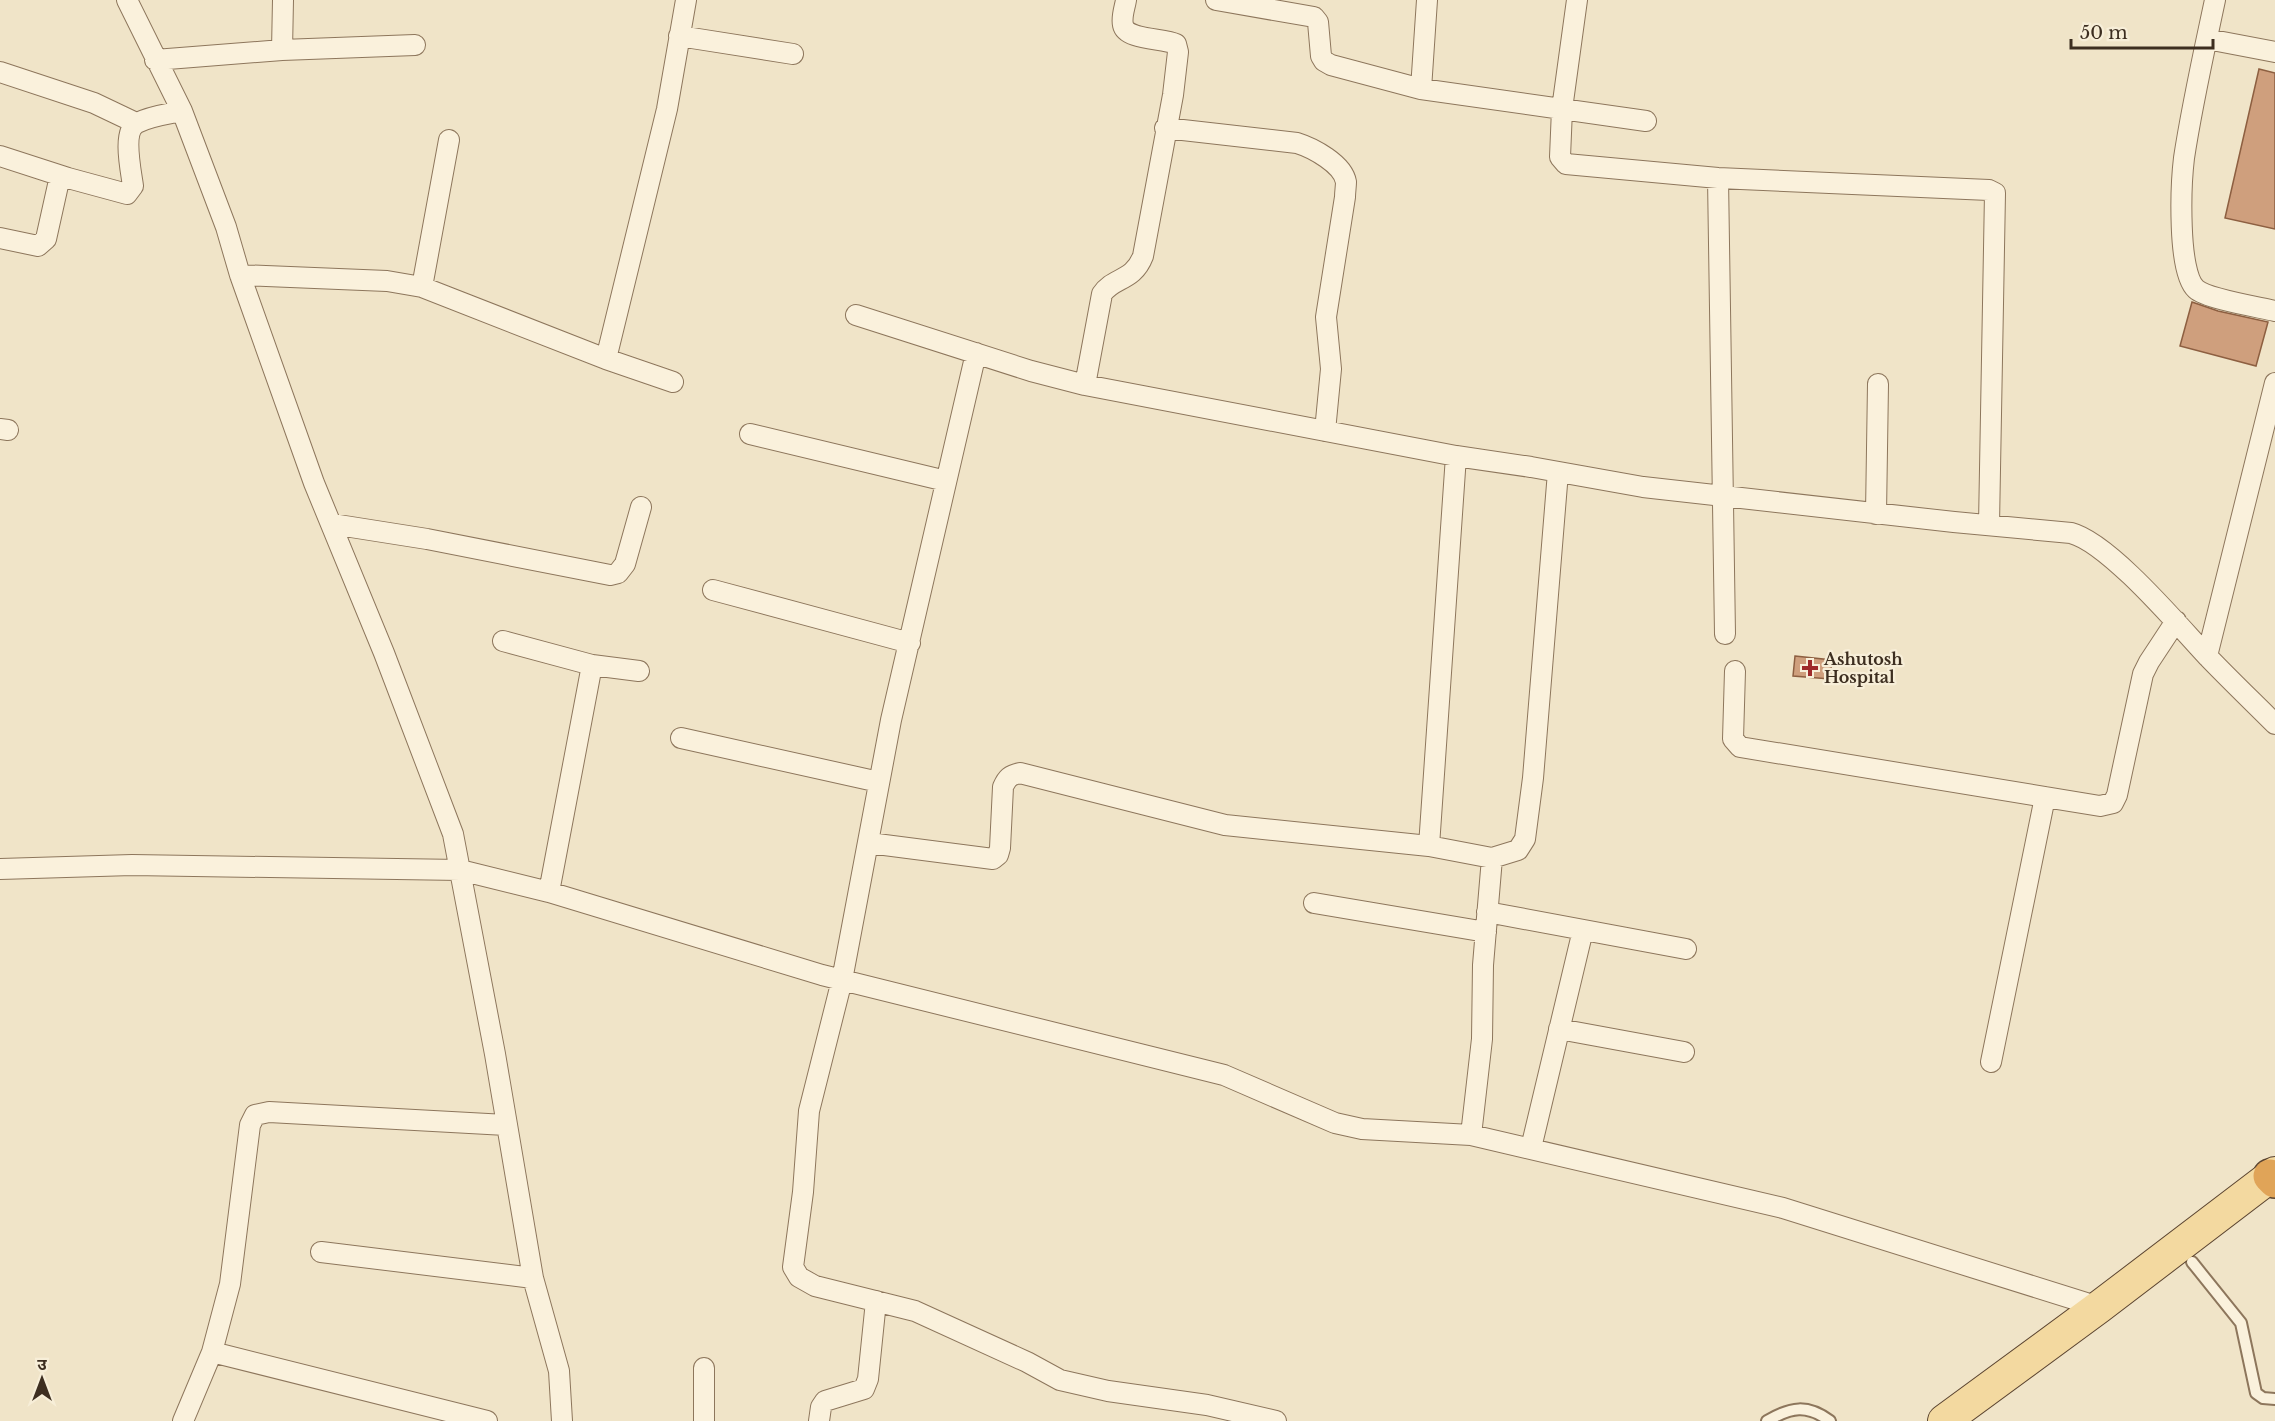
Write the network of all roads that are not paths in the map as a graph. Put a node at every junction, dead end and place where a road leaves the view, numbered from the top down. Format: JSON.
{"nodes":[{"id":1,"x":127,"y":0,"type":"edge"},
{"id":2,"x":283,"y":0,"type":"edge"},
{"id":3,"x":686,"y":0,"type":"edge"},
{"id":4,"x":1126,"y":0,"type":"edge"},
{"id":5,"x":1216,"y":0,"type":"edge"},
{"id":6,"x":1427,"y":0,"type":"edge"},
{"id":7,"x":1577,"y":0,"type":"edge"},
{"id":8,"x":2215,"y":0,"type":"edge"},
{"id":9,"x":679,"y":36,"type":"junction"},
{"id":10,"x":2207,"y":39,"type":"junction"},
{"id":11,"x":415,"y":45,"type":"dead end"},
{"id":12,"x":282,"y":51,"type":"junction"},
{"id":13,"x":2275,"y":52,"type":"edge"},
{"id":14,"x":793,"y":54,"type":"dead end"},
{"id":15,"x":155,"y":60,"type":"junction"},
{"id":16,"x":0,"y":72,"type":"edge"},
{"id":17,"x":1421,"y":89,"type":"junction"},
{"id":18,"x":1562,"y":109,"type":"junction"},
{"id":19,"x":182,"y":111,"type":"junction"},
{"id":20,"x":1646,"y":121,"type":"dead end"},
{"id":21,"x":136,"y":123,"type":"junction"},
{"id":22,"x":1165,"y":128,"type":"junction"},
{"id":23,"x":449,"y":140,"type":"dead end"},
{"id":24,"x":0,"y":156,"type":"edge"},
{"id":25,"x":60,"y":176,"type":"junction"},
{"id":26,"x":1718,"y":178,"type":"junction"},
{"id":27,"x":0,"y":238,"type":"edge"},
{"id":28,"x":240,"y":275,"type":"junction"},
{"id":29,"x":422,"y":287,"type":"junction"},
{"id":30,"x":2275,"y":310,"type":"edge"},
{"id":31,"x":856,"y":315,"type":"dead end"},
{"id":32,"x":976,"y":353,"type":"junction"},
{"id":33,"x":606,"y":359,"type":"junction"},
{"id":34,"x":673,"y":382,"type":"dead end"},
{"id":35,"x":2275,"y":383,"type":"edge"},
{"id":36,"x":1878,"y":384,"type":"dead end"},
{"id":37,"x":1085,"y":385,"type":"junction"},
{"id":38,"x":1325,"y":431,"type":"junction"},
{"id":39,"x":750,"y":434,"type":"dead end"},
{"id":40,"x":1456,"y":456,"type":"junction"},
{"id":41,"x":1558,"y":472,"type":"junction"},
{"id":42,"x":946,"y":481,"type":"junction"},
{"id":43,"x":1723,"y":497,"type":"junction"},
{"id":44,"x":641,"y":507,"type":"dead end"},
{"id":45,"x":1876,"y":514,"type":"junction"},
{"id":46,"x":332,"y":524,"type":"junction"},
{"id":47,"x":1989,"y":525,"type":"junction"},
{"id":48,"x":713,"y":590,"type":"dead end"},
{"id":49,"x":2175,"y":621,"type":"junction"},
{"id":50,"x":1725,"y":634,"type":"dead end"},
{"id":51,"x":503,"y":641,"type":"dead end"},
{"id":52,"x":910,"y":643,"type":"junction"},
{"id":53,"x":2207,"y":656,"type":"junction"},
{"id":54,"x":591,"y":664,"type":"junction"},
{"id":55,"x":639,"y":671,"type":"dead end"},
{"id":56,"x":1735,"y":671,"type":"dead end"},
{"id":57,"x":2275,"y":724,"type":"edge"},
{"id":58,"x":681,"y":738,"type":"dead end"},
{"id":59,"x":879,"y":782,"type":"junction"},
{"id":60,"x":2044,"y":797,"type":"junction"},
{"id":61,"x":869,"y":843,"type":"junction"},
{"id":62,"x":1429,"y":846,"type":"junction"},
{"id":63,"x":1492,"y":858,"type":"junction"},
{"id":64,"x":0,"y":868,"type":"edge"},
{"id":65,"x":460,"y":870,"type":"junction"},
{"id":66,"x":549,"y":892,"type":"junction"},
{"id":67,"x":1314,"y":903,"type":"dead end"},
{"id":68,"x":1487,"y":922,"type":"junction"},
{"id":69,"x":1583,"y":930,"type":"junction"},
{"id":70,"x":1686,"y":949,"type":"dead end"},
{"id":71,"x":842,"y":980,"type":"junction"},
{"id":72,"x":1559,"y":1029,"type":"junction"},
{"id":73,"x":1684,"y":1052,"type":"dead end"},
{"id":74,"x":1991,"y":1062,"type":"dead end"},
{"id":75,"x":506,"y":1125,"type":"junction"},
{"id":76,"x":1472,"y":1135,"type":"junction"},
{"id":77,"x":1531,"y":1148,"type":"junction"},
{"id":78,"x":2274,"y":1182,"type":"edge"},
{"id":79,"x":321,"y":1252,"type":"dead end"},
{"id":80,"x":2192,"y":1262,"type":"junction"},
{"id":81,"x":533,"y":1278,"type":"junction"},
{"id":82,"x":876,"y":1301,"type":"junction"},
{"id":83,"x":2099,"y":1307,"type":"junction"},
{"id":84,"x":212,"y":1352,"type":"junction"},
{"id":85,"x":704,"y":1368,"type":"dead end"},
{"id":86,"x":2275,"y":1399,"type":"edge"},
{"id":87,"x":183,"y":1421,"type":"edge"},
{"id":88,"x":488,"y":1421,"type":"edge"},
{"id":89,"x":562,"y":1421,"type":"edge"},
{"id":90,"x":704,"y":1421,"type":"edge"},
{"id":91,"x":819,"y":1421,"type":"edge"},
{"id":92,"x":1276,"y":1421,"type":"edge"},
{"id":93,"x":1767,"y":1421,"type":"edge"},
{"id":94,"x":1830,"y":1421,"type":"edge"},
{"id":95,"x":1944,"y":1421,"type":"edge"},
{"id":96,"x":1980,"y":1421,"type":"edge"}],
"edges":[{"from":1,"to":15,"type":"street"},
{"from":2,"to":12,"type":"street"},
{"from":3,"to":9,"type":"street"},
{"from":4,"to":22,"type":"street"},
{"from":5,"to":17,"type":"street"},
{"from":6,"to":17,"type":"street"},
{"from":7,"to":18,"type":"street"},
{"from":8,"to":10,"type":"street"},
{"from":9,"to":14,"type":"street"},
{"from":9,"to":33,"type":"street"},
{"from":10,"to":13,"type":"street"},
{"from":10,"to":30,"type":"street"},
{"from":11,"to":12,"type":"street"},
{"from":12,"to":15,"type":"street"},
{"from":15,"to":19,"type":"street"},
{"from":16,"to":21,"type":"street"},
{"from":17,"to":18,"type":"street"},
{"from":18,"to":20,"type":"street"},
{"from":18,"to":26,"type":"street"},
{"from":19,"to":21,"type":"street"},
{"from":19,"to":28,"type":"street"},
{"from":21,"to":25,"type":"street"},
{"from":22,"to":37,"type":"street"},
{"from":22,"to":38,"type":"street"},
{"from":23,"to":29,"type":"street"},
{"from":24,"to":25,"type":"street"},
{"from":25,"to":27,"type":"street"},
{"from":26,"to":43,"type":"street"},
{"from":26,"to":47,"type":"street"},
{"from":28,"to":29,"type":"street"},
{"from":28,"to":46,"type":"street"},
{"from":29,"to":33,"type":"street"},
{"from":31,"to":32,"type":"street"},
{"from":32,"to":37,"type":"street"},
{"from":32,"to":42,"type":"street"},
{"from":33,"to":34,"type":"street"},
{"from":35,"to":53,"type":"street"},
{"from":36,"to":45,"type":"street"},
{"from":37,"to":38,"type":"street"},
{"from":38,"to":40,"type":"street"},
{"from":39,"to":42,"type":"street"},
{"from":40,"to":41,"type":"street"},
{"from":40,"to":62,"type":"street"},
{"from":41,"to":43,"type":"street"},
{"from":41,"to":63,"type":"street"},
{"from":42,"to":52,"type":"street"},
{"from":43,"to":45,"type":"street"},
{"from":43,"to":50,"type":"street"},
{"from":44,"to":46,"type":"street"},
{"from":45,"to":47,"type":"street"},
{"from":46,"to":65,"type":"street"},
{"from":47,"to":49,"type":"street"},
{"from":48,"to":52,"type":"street"},
{"from":49,"to":53,"type":"street"},
{"from":49,"to":60,"type":"street"},
{"from":51,"to":54,"type":"street"},
{"from":52,"to":59,"type":"street"},
{"from":53,"to":57,"type":"street"},
{"from":54,"to":55,"type":"street"},
{"from":54,"to":66,"type":"street"},
{"from":56,"to":60,"type":"street"},
{"from":58,"to":59,"type":"street"},
{"from":59,"to":61,"type":"street"},
{"from":60,"to":74,"type":"street"},
{"from":61,"to":62,"type":"street"},
{"from":61,"to":71,"type":"street"},
{"from":62,"to":63,"type":"street"},
{"from":63,"to":68,"type":"street"},
{"from":64,"to":65,"type":"street"},
{"from":65,"to":66,"type":"street"},
{"from":65,"to":75,"type":"street"},
{"from":66,"to":71,"type":"street"},
{"from":67,"to":68,"type":"street"},
{"from":68,"to":69,"type":"street"},
{"from":68,"to":76,"type":"street"},
{"from":69,"to":70,"type":"street"},
{"from":69,"to":72,"type":"street"},
{"from":71,"to":76,"type":"street"},
{"from":71,"to":82,"type":"street"},
{"from":72,"to":73,"type":"street"},
{"from":72,"to":77,"type":"street"},
{"from":75,"to":81,"type":"street"},
{"from":75,"to":84,"type":"street"},
{"from":76,"to":77,"type":"street"},
{"from":77,"to":83,"type":"street"},
{"from":78,"to":80,"type":"main road"},
{"from":78,"to":83,"type":"main road"},
{"from":79,"to":81,"type":"street"},
{"from":80,"to":86,"type":"lane"},
{"from":80,"to":96,"type":"main road"},
{"from":81,"to":89,"type":"street"},
{"from":82,"to":91,"type":"street"},
{"from":82,"to":92,"type":"street"},
{"from":83,"to":95,"type":"main road"},
{"from":84,"to":87,"type":"street"},
{"from":84,"to":88,"type":"street"},
{"from":85,"to":90,"type":"street"},
{"from":93,"to":94,"type":"lane"}]}
